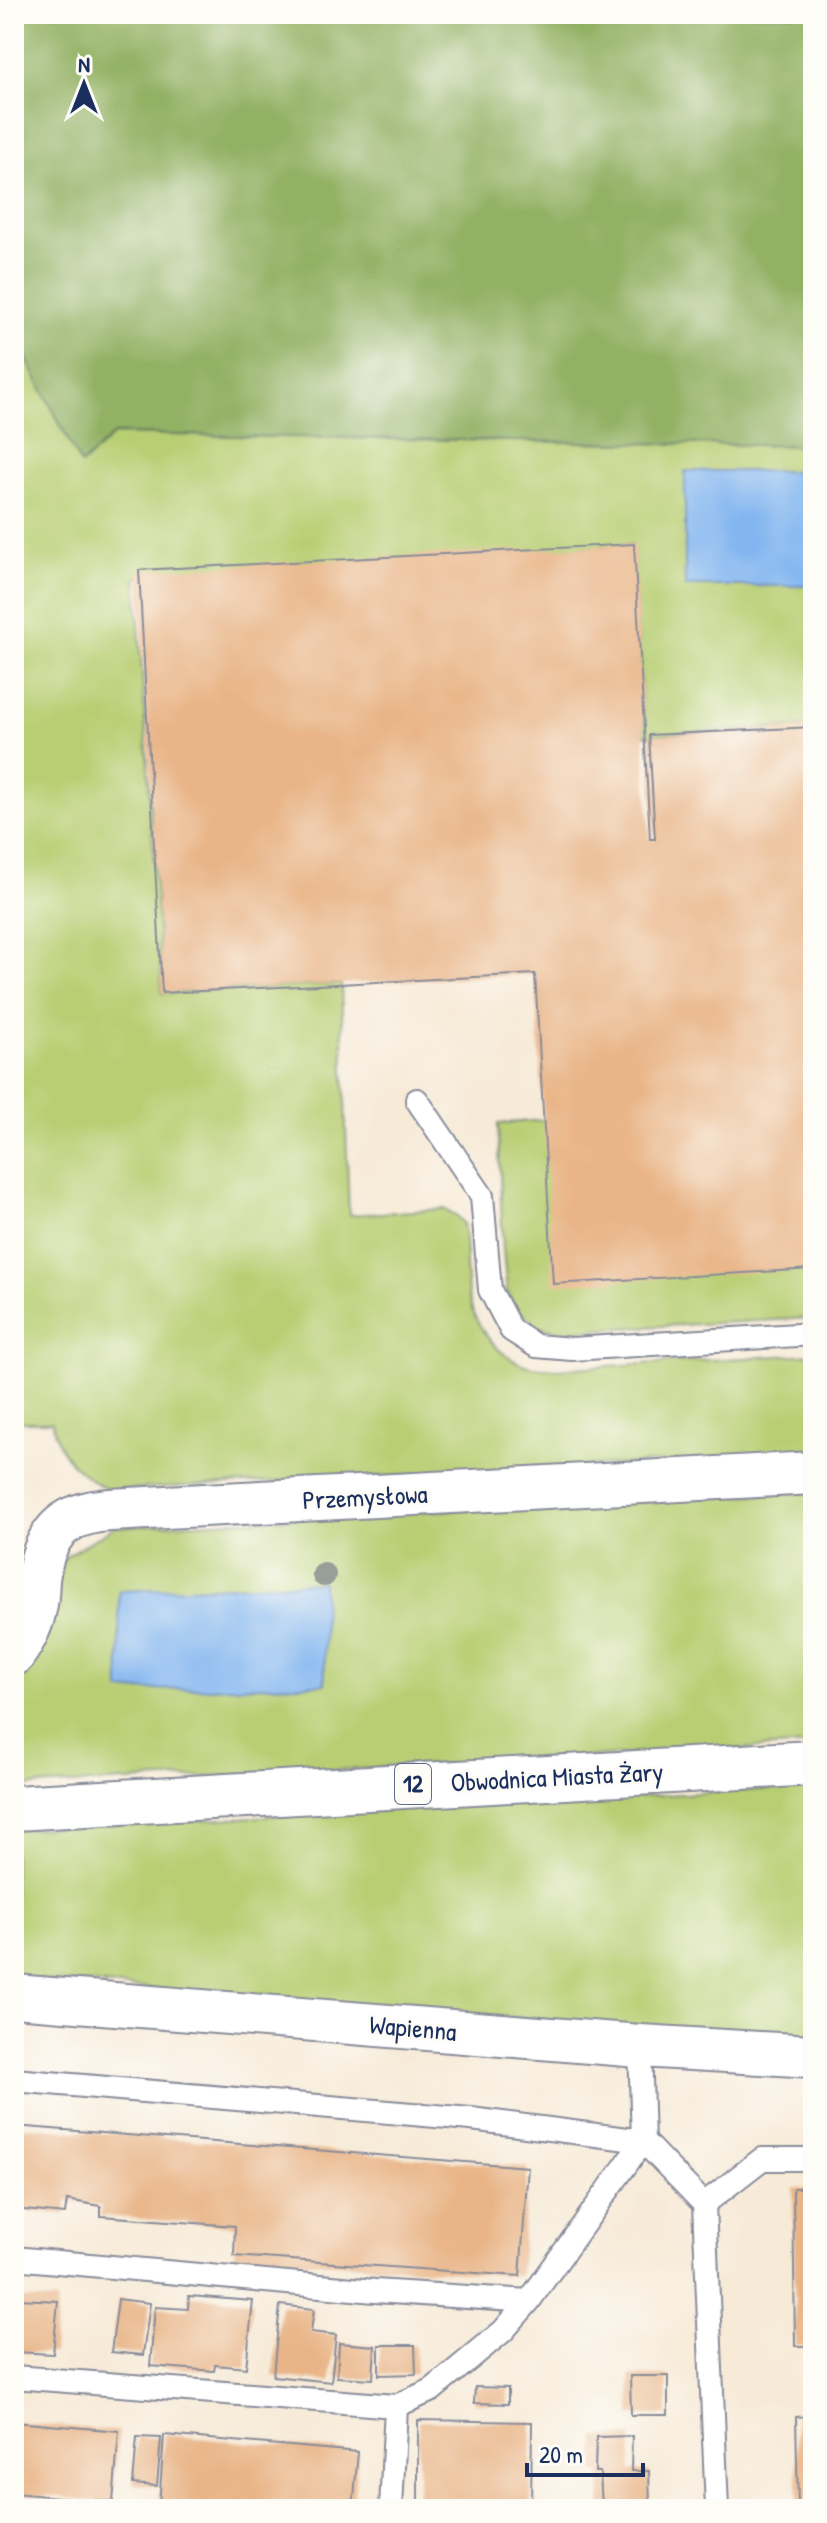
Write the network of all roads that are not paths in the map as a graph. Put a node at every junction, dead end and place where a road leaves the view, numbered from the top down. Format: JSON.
{"nodes":[{"id":1,"x":417,"y":1100,"type":"dead end"},
{"id":2,"x":813,"y":1334,"type":"edge"},
{"id":3,"x":813,"y":1473,"type":"edge"},
{"id":4,"x":14,"y":1654,"type":"edge"},
{"id":5,"x":813,"y":1763,"type":"edge"},
{"id":6,"x":14,"y":1808,"type":"edge"},
{"id":7,"x":14,"y":1996,"type":"edge"},
{"id":8,"x":640,"y":2046,"type":"junction"},
{"id":9,"x":813,"y":2056,"type":"edge"},
{"id":10,"x":14,"y":2080,"type":"edge"},
{"id":11,"x":643,"y":2141,"type":"junction"},
{"id":12,"x":813,"y":2159,"type":"edge"},
{"id":13,"x":704,"y":2204,"type":"junction"},
{"id":14,"x":14,"y":2258,"type":"edge"},
{"id":15,"x":529,"y":2301,"type":"junction"},
{"id":16,"x":14,"y":2377,"type":"edge"},
{"id":17,"x":396,"y":2406,"type":"junction"},
{"id":18,"x":391,"y":2509,"type":"edge"},
{"id":19,"x":717,"y":2509,"type":"edge"}],
"edges":[{"from":1,"to":2,"type":"lane"},
{"from":3,"to":4,"type":"street","name":"Przemysłowa"},
{"from":5,"to":6,"type":"main road","name":"Obwodnica Miasta Żary","number":"12"},
{"from":7,"to":8,"type":"street","name":"Wapienna"},
{"from":8,"to":9,"type":"street","name":"Wapienna"},
{"from":8,"to":11,"type":"lane"},
{"from":10,"to":11,"type":"lane"},
{"from":11,"to":13,"type":"lane"},
{"from":11,"to":15,"type":"lane"},
{"from":12,"to":13,"type":"lane"},
{"from":13,"to":19,"type":"lane"},
{"from":14,"to":15,"type":"lane"},
{"from":15,"to":17,"type":"lane"},
{"from":16,"to":17,"type":"lane"},
{"from":17,"to":18,"type":"lane"}]}
